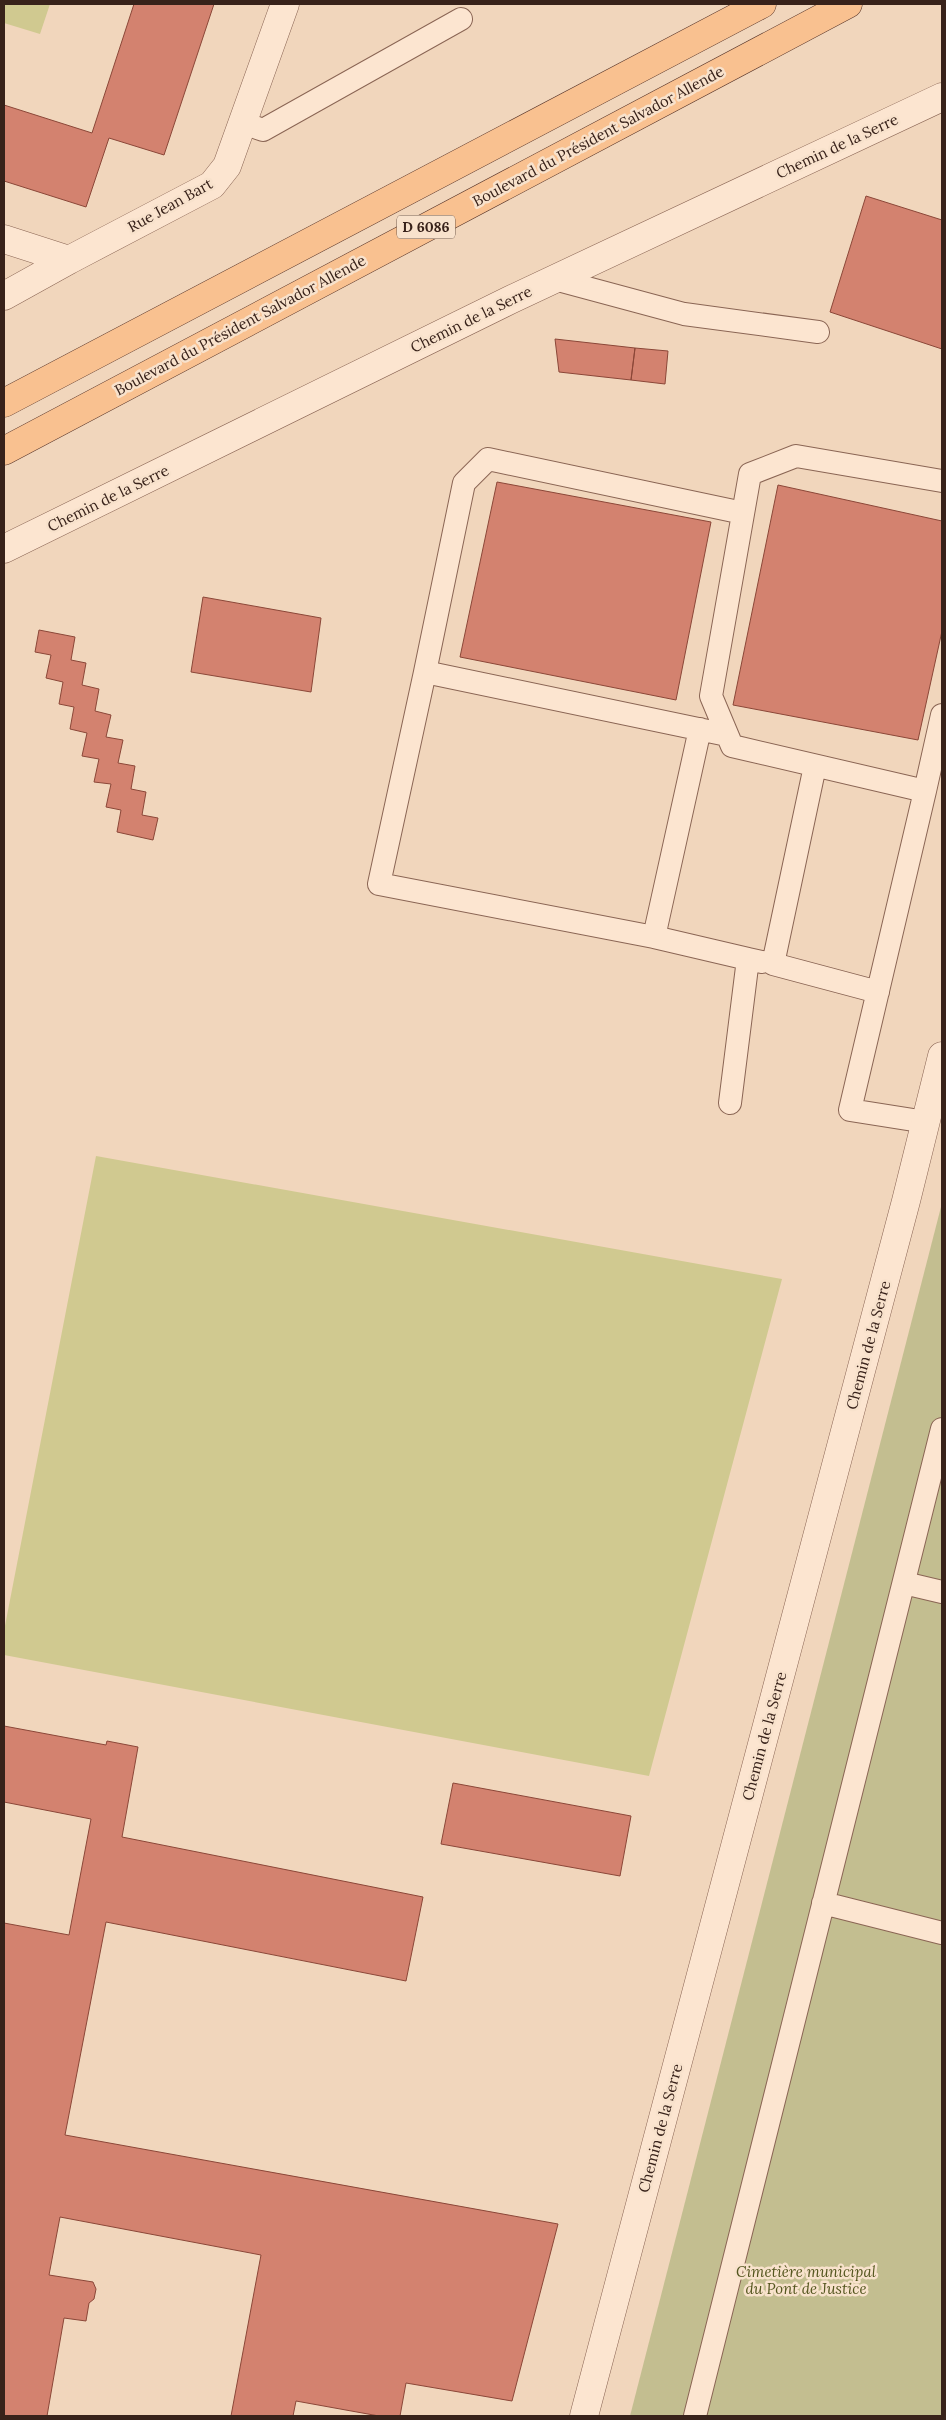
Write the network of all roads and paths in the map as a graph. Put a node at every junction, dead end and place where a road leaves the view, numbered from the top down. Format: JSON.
{"nodes":[{"id":1,"x":285,"y":4,"type":"edge"},
{"id":2,"x":762,"y":4,"type":"edge"},
{"id":3,"x":848,"y":4,"type":"edge"},
{"id":4,"x":461,"y":19,"type":"dead end"},
{"id":5,"x":942,"y":97,"type":"edge"},
{"id":6,"x":241,"y":122,"type":"junction"},
{"id":7,"x":4,"y":239,"type":"edge"},
{"id":8,"x":69,"y":260,"type":"junction"},
{"id":9,"x":554,"y":279,"type":"junction"},
{"id":10,"x":4,"y":296,"type":"edge"},
{"id":11,"x":818,"y":332,"type":"dead end"},
{"id":12,"x":4,"y":403,"type":"edge"},
{"id":13,"x":4,"y":451,"type":"edge"},
{"id":14,"x":942,"y":481,"type":"edge"},
{"id":15,"x":743,"y":513,"type":"junction"},
{"id":16,"x":4,"y":549,"type":"edge"},
{"id":17,"x":425,"y":672,"type":"junction"},
{"id":18,"x":942,"y":715,"type":"edge"},
{"id":19,"x":700,"y":729,"type":"junction"},
{"id":20,"x":727,"y":735,"type":"junction"},
{"id":21,"x":815,"y":766,"type":"junction"},
{"id":22,"x":925,"y":791,"type":"junction"},
{"id":23,"x":654,"y":937,"type":"junction"},
{"id":24,"x":748,"y":959,"type":"junction"},
{"id":25,"x":773,"y":964,"type":"junction"},
{"id":26,"x":878,"y":992,"type":"junction"},
{"id":27,"x":942,"y":1056,"type":"edge"},
{"id":28,"x":730,"y":1103,"type":"dead end"},
{"id":29,"x":926,"y":1122,"type":"junction"},
{"id":30,"x":942,"y":1429,"type":"edge"},
{"id":31,"x":904,"y":1582,"type":"junction"},
{"id":32,"x":942,"y":1592,"type":"edge"},
{"id":33,"x":824,"y":1902,"type":"junction"},
{"id":34,"x":942,"y":1933,"type":"edge"},
{"id":35,"x":584,"y":2416,"type":"edge"},
{"id":36,"x":695,"y":2416,"type":"edge"}],
"edges":[{"from":1,"to":6,"type":"street","name":"Rue Jean Bart"},
{"from":2,"to":12,"type":"main road","number":"D 6086"},
{"from":3,"to":13,"type":"main road","name":"Boulevard du Président Salvador Allende","number":"D 6086"},
{"from":4,"to":6,"type":"lane"},
{"from":5,"to":9,"type":"street","name":"Chemin de la Serre"},
{"from":6,"to":8,"type":"street","name":"Rue Jean Bart"},
{"from":7,"to":8,"type":"street"},
{"from":8,"to":10,"type":"street","name":"Rue Jean Bart"},
{"from":9,"to":11,"type":"lane"},
{"from":9,"to":16,"type":"street","name":"Chemin de la Serre"},
{"from":14,"to":15,"type":"lane"},
{"from":15,"to":17,"type":"lane"},
{"from":15,"to":20,"type":"lane"},
{"from":17,"to":19,"type":"lane"},
{"from":17,"to":23,"type":"lane"},
{"from":18,"to":22,"type":"lane"},
{"from":19,"to":20,"type":"lane"},
{"from":19,"to":23,"type":"lane"},
{"from":20,"to":21,"type":"lane"},
{"from":21,"to":22,"type":"lane"},
{"from":21,"to":25,"type":"lane"},
{"from":22,"to":26,"type":"lane"},
{"from":23,"to":24,"type":"lane"},
{"from":24,"to":25,"type":"lane"},
{"from":24,"to":28,"type":"lane"},
{"from":25,"to":26,"type":"lane"},
{"from":26,"to":29,"type":"lane"},
{"from":27,"to":29,"type":"street","name":"Chemin de la Serre"},
{"from":29,"to":35,"type":"street","name":"Chemin de la Serre"},
{"from":30,"to":31,"type":"lane"},
{"from":31,"to":32,"type":"lane"},
{"from":31,"to":33,"type":"lane"},
{"from":33,"to":34,"type":"lane"},
{"from":33,"to":36,"type":"lane"}]}
